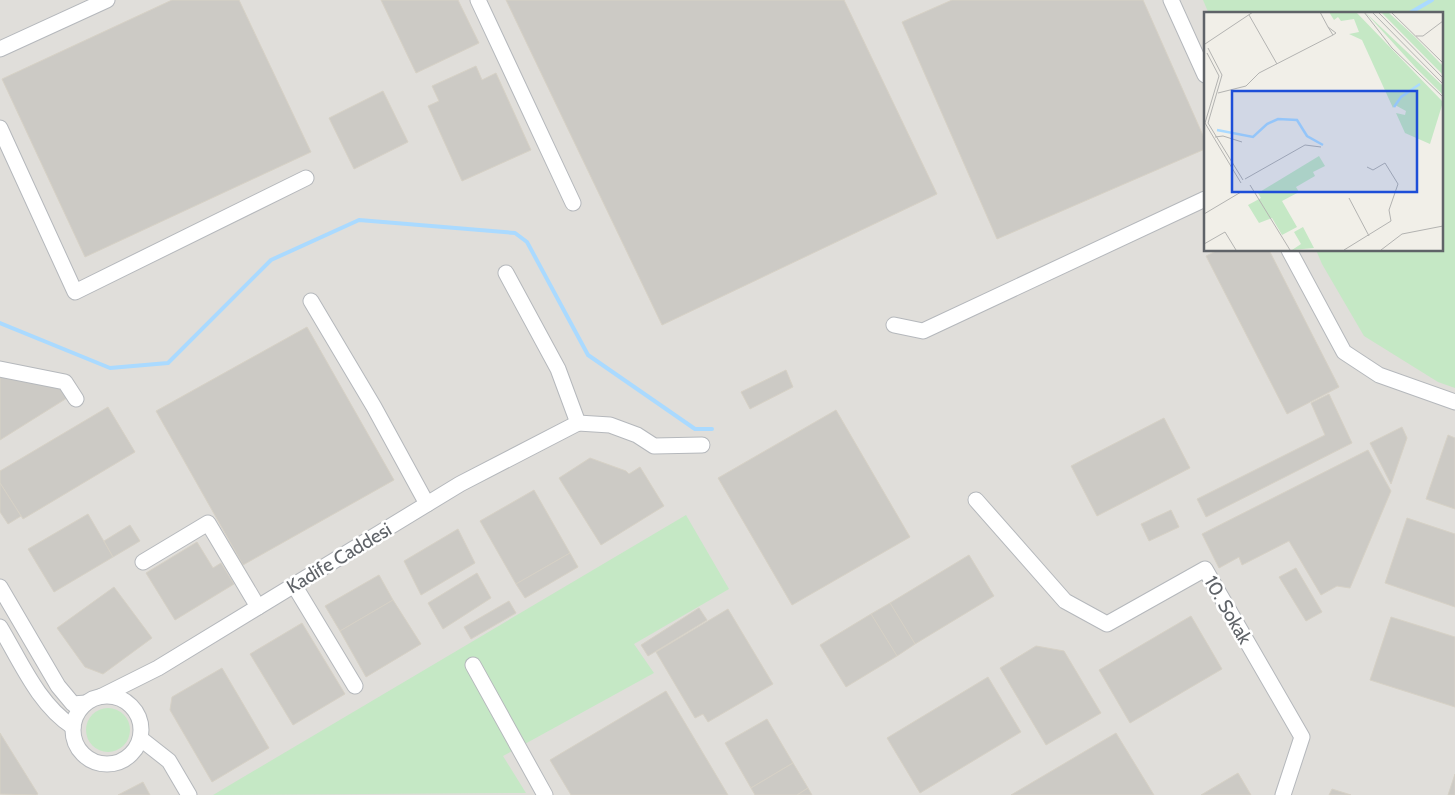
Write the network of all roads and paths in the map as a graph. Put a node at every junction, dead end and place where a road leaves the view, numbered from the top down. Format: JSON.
{"nodes":[{"id":1,"x":107,"y":0,"type":"edge"},
{"id":2,"x":478,"y":0,"type":"edge"},
{"id":3,"x":1171,"y":0,"type":"edge"},
{"id":4,"x":0,"y":49,"type":"edge"},
{"id":5,"x":1204,"y":73,"type":"edge"},
{"id":6,"x":0,"y":128,"type":"edge"},
{"id":7,"x":306,"y":178,"type":"dead end"},
{"id":8,"x":1204,"y":199,"type":"edge"},
{"id":9,"x":573,"y":203,"type":"dead end"},
{"id":10,"x":1290,"y":251,"type":"edge"},
{"id":11,"x":506,"y":273,"type":"dead end"},
{"id":12,"x":310,"y":301,"type":"dead end"},
{"id":13,"x":894,"y":325,"type":"dead end"},
{"id":14,"x":0,"y":369,"type":"edge"},
{"id":15,"x":76,"y":399,"type":"dead end"},
{"id":16,"x":1455,"y":402,"type":"edge"},
{"id":17,"x":578,"y":423,"type":"junction"},
{"id":18,"x":702,"y":445,"type":"dead end"},
{"id":19,"x":976,"y":500,"type":"dead end"},
{"id":20,"x":427,"y":504,"type":"junction"},
{"id":21,"x":143,"y":562,"type":"dead end"},
{"id":22,"x":294,"y":585,"type":"junction"},
{"id":23,"x":0,"y":587,"type":"edge"},
{"id":24,"x":258,"y":607,"type":"junction"},
{"id":25,"x":0,"y":627,"type":"edge"},
{"id":26,"x":473,"y":665,"type":"dead end"},
{"id":27,"x":355,"y":686,"type":"dead end"},
{"id":28,"x":102,"y":696,"type":"junction"},
{"id":29,"x":86,"y":703,"type":"junction"},
{"id":30,"x":73,"y":726,"type":"junction"},
{"id":31,"x":141,"y":739,"type":"junction"},
{"id":32,"x":189,"y":795,"type":"edge"},
{"id":33,"x":545,"y":795,"type":"edge"},
{"id":34,"x":1283,"y":795,"type":"edge"}],
"edges":[{"from":1,"to":4,"type":"street"},
{"from":2,"to":9,"type":"street"},
{"from":3,"to":5,"type":"street"},
{"from":6,"to":7,"type":"street"},
{"from":8,"to":13,"type":"street"},
{"from":10,"to":16,"type":"street"},
{"from":11,"to":17,"type":"street"},
{"from":12,"to":20,"type":"street"},
{"from":14,"to":15,"type":"street"},
{"from":17,"to":18,"type":"street"},
{"from":17,"to":20,"type":"street","name":"Kadife Caddesi"},
{"from":19,"to":34,"type":"street","name":"10. Sokak"},
{"from":20,"to":22,"type":"street","name":"Kadife Caddesi"},
{"from":21,"to":24,"type":"street"},
{"from":22,"to":24,"type":"street","name":"Kadife Caddesi"},
{"from":22,"to":27,"type":"street"},
{"from":23,"to":29,"type":"street"},
{"from":24,"to":28,"type":"street","name":"Kadife Caddesi"},
{"from":25,"to":30,"type":"street"},
{"from":26,"to":33,"type":"street"},
{"from":28,"to":29,"type":"street"},
{"from":28,"to":31,"type":"street"},
{"from":29,"to":30,"type":"street"},
{"from":30,"to":31,"type":"street"},
{"from":31,"to":32,"type":"street"}]}
